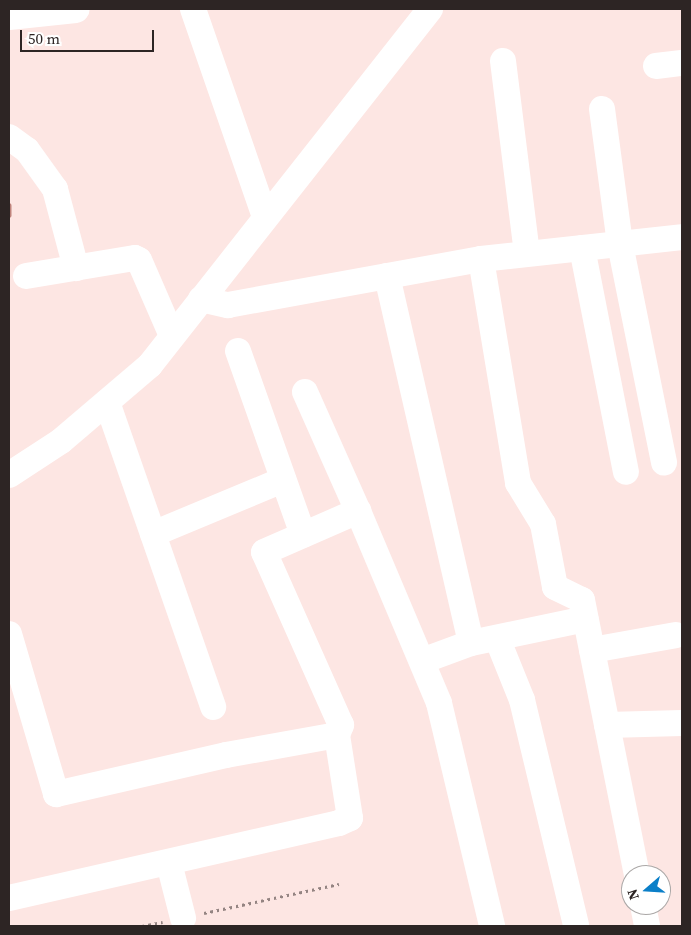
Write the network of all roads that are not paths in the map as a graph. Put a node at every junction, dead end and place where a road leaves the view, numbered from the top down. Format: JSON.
{"nodes":[{"id":1,"x":76,"y":9,"type":"edge"},
{"id":2,"x":193,"y":9,"type":"edge"},
{"id":3,"x":430,"y":9,"type":"edge"},
{"id":4,"x":9,"y":16,"type":"edge"},
{"id":5,"x":503,"y":61,"type":"dead end"},
{"id":6,"x":682,"y":63,"type":"edge"},
{"id":7,"x":656,"y":66,"type":"dead end"},
{"id":8,"x":602,"y":109,"type":"dead end"},
{"id":9,"x":9,"y":137,"type":"edge"},
{"id":10,"x":265,"y":217,"type":"junction"},
{"id":11,"x":682,"y":237,"type":"edge"},
{"id":12,"x":620,"y":244,"type":"junction"},
{"id":13,"x":582,"y":248,"type":"junction"},
{"id":14,"x":527,"y":254,"type":"junction"},
{"id":15,"x":481,"y":259,"type":"junction"},
{"id":16,"x":76,"y":268,"type":"junction"},
{"id":17,"x":26,"y":276,"type":"dead end"},
{"id":18,"x":387,"y":276,"type":"junction"},
{"id":19,"x":201,"y":300,"type":"junction"},
{"id":20,"x":172,"y":336,"type":"junction"},
{"id":21,"x":238,"y":352,"type":"dead end"},
{"id":22,"x":305,"y":392,"type":"dead end"},
{"id":23,"x":106,"y":402,"type":"junction"},
{"id":24,"x":664,"y":463,"type":"dead end"},
{"id":25,"x":626,"y":472,"type":"dead end"},
{"id":26,"x":9,"y":475,"type":"edge"},
{"id":27,"x":283,"y":480,"type":"junction"},
{"id":28,"x":358,"y":510,"type":"junction"},
{"id":29,"x":153,"y":534,"type":"junction"},
{"id":30,"x":303,"y":535,"type":"junction"},
{"id":31,"x":586,"y":619,"type":"junction"},
{"id":32,"x":9,"y":634,"type":"edge"},
{"id":33,"x":676,"y":635,"type":"dead end"},
{"id":34,"x":497,"y":638,"type":"junction"},
{"id":35,"x":471,"y":643,"type":"junction"},
{"id":36,"x":592,"y":650,"type":"junction"},
{"id":37,"x":422,"y":661,"type":"junction"},
{"id":38,"x":214,"y":707,"type":"dead end"},
{"id":39,"x":682,"y":724,"type":"edge"},
{"id":40,"x":607,"y":725,"type":"junction"},
{"id":41,"x":337,"y":735,"type":"junction"},
{"id":42,"x":169,"y":863,"type":"junction"},
{"id":43,"x":635,"y":865,"type":"edge"},
{"id":44,"x":9,"y":898,"type":"edge"},
{"id":45,"x":183,"y":918,"type":"road end"},
{"id":46,"x":576,"y":925,"type":"dead end"},
{"id":47,"x":492,"y":926,"type":"edge"}],
"edges":[{"from":1,"to":4,"type":"main road"},
{"from":2,"to":10,"type":"street"},
{"from":3,"to":10,"type":"street"},
{"from":5,"to":14,"type":"street"},
{"from":6,"to":7,"type":"street"},
{"from":8,"to":12,"type":"street"},
{"from":9,"to":16,"type":"street"},
{"from":10,"to":19,"type":"street"},
{"from":11,"to":12,"type":"street"},
{"from":12,"to":13,"type":"street"},
{"from":12,"to":24,"type":"street"},
{"from":13,"to":14,"type":"street"},
{"from":13,"to":25,"type":"street"},
{"from":14,"to":15,"type":"street"},
{"from":15,"to":18,"type":"street"},
{"from":15,"to":31,"type":"street"},
{"from":16,"to":17,"type":"street"},
{"from":16,"to":20,"type":"street"},
{"from":18,"to":19,"type":"street"},
{"from":18,"to":35,"type":"street"},
{"from":19,"to":20,"type":"street"},
{"from":20,"to":23,"type":"street"},
{"from":21,"to":27,"type":"street"},
{"from":22,"to":28,"type":"street"},
{"from":23,"to":26,"type":"street"},
{"from":23,"to":29,"type":"street"},
{"from":27,"to":29,"type":"street"},
{"from":27,"to":30,"type":"street"},
{"from":28,"to":30,"type":"street"},
{"from":28,"to":37,"type":"street"},
{"from":29,"to":38,"type":"street"},
{"from":30,"to":41,"type":"street"},
{"from":31,"to":34,"type":"street"},
{"from":31,"to":36,"type":"street"},
{"from":32,"to":41,"type":"street"},
{"from":33,"to":36,"type":"street"},
{"from":34,"to":35,"type":"street"},
{"from":34,"to":46,"type":"street"},
{"from":35,"to":37,"type":"street"},
{"from":36,"to":40,"type":"street"},
{"from":37,"to":47,"type":"street"},
{"from":39,"to":40,"type":"street"},
{"from":40,"to":43,"type":"street"},
{"from":41,"to":42,"type":"street"},
{"from":42,"to":44,"type":"street"},
{"from":42,"to":45,"type":"street"}]}
